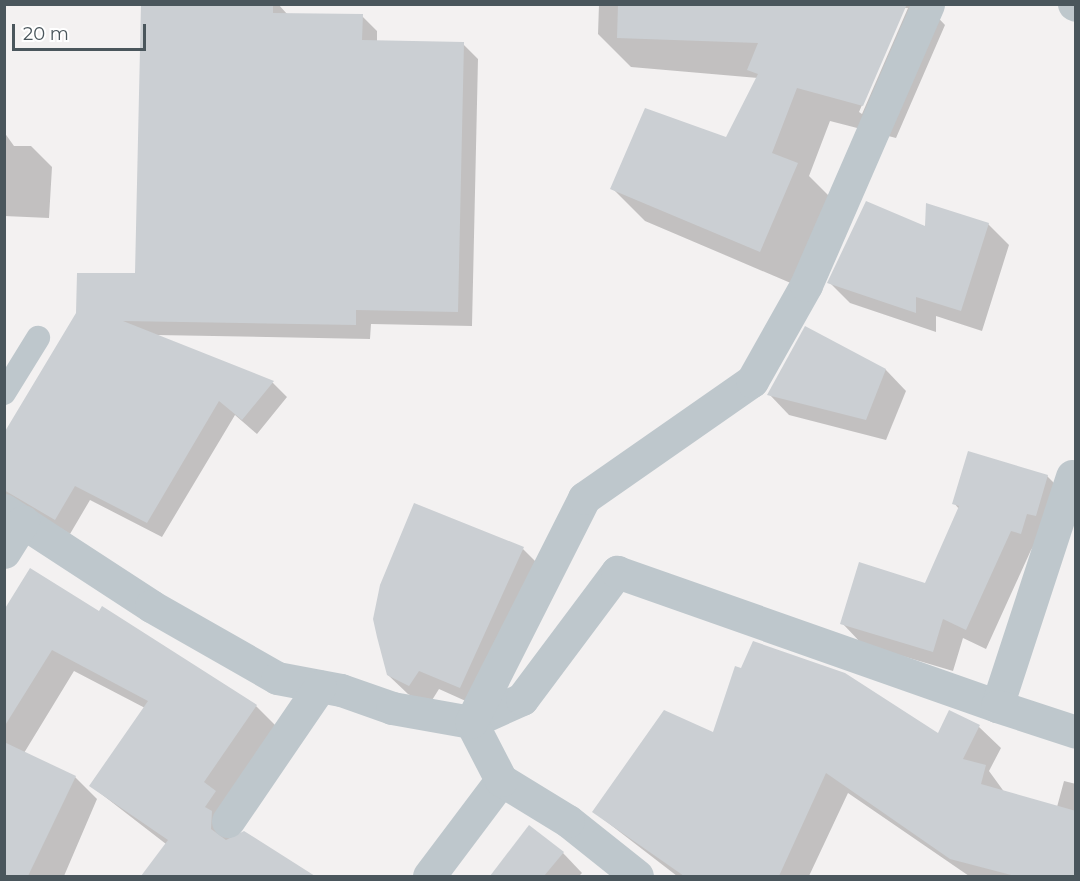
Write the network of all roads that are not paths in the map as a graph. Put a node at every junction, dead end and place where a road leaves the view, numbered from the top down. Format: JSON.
{"nodes":[{"id":1,"x":928,"y":4,"type":"edge"},
{"id":2,"x":38,"y":338,"type":"dead end"},
{"id":3,"x":4,"y":393,"type":"edge"},
{"id":4,"x":1072,"y":476,"type":"dead end"},
{"id":5,"x":14,"y":516,"type":"edge"},
{"id":6,"x":4,"y":552,"type":"edge"},
{"id":7,"x":320,"y":686,"type":"junction"},
{"id":8,"x":997,"y":706,"type":"junction"},
{"id":9,"x":471,"y":722,"type":"junction"},
{"id":10,"x":1076,"y":732,"type":"edge"},
{"id":11,"x":501,"y":780,"type":"junction"},
{"id":12,"x":228,"y":821,"type":"dead end"},
{"id":13,"x":429,"y":876,"type":"edge"},
{"id":14,"x":637,"y":876,"type":"edge"}],
"edges":[{"from":1,"to":9,"type":"street"},
{"from":2,"to":3,"type":"lane"},
{"from":4,"to":8,"type":"street"},
{"from":5,"to":6,"type":"street"},
{"from":5,"to":7,"type":"street"},
{"from":7,"to":9,"type":"street"},
{"from":7,"to":12,"type":"street"},
{"from":8,"to":9,"type":"street"},
{"from":8,"to":10,"type":"street"},
{"from":9,"to":11,"type":"street"},
{"from":11,"to":13,"type":"street"},
{"from":11,"to":14,"type":"street"}]}
